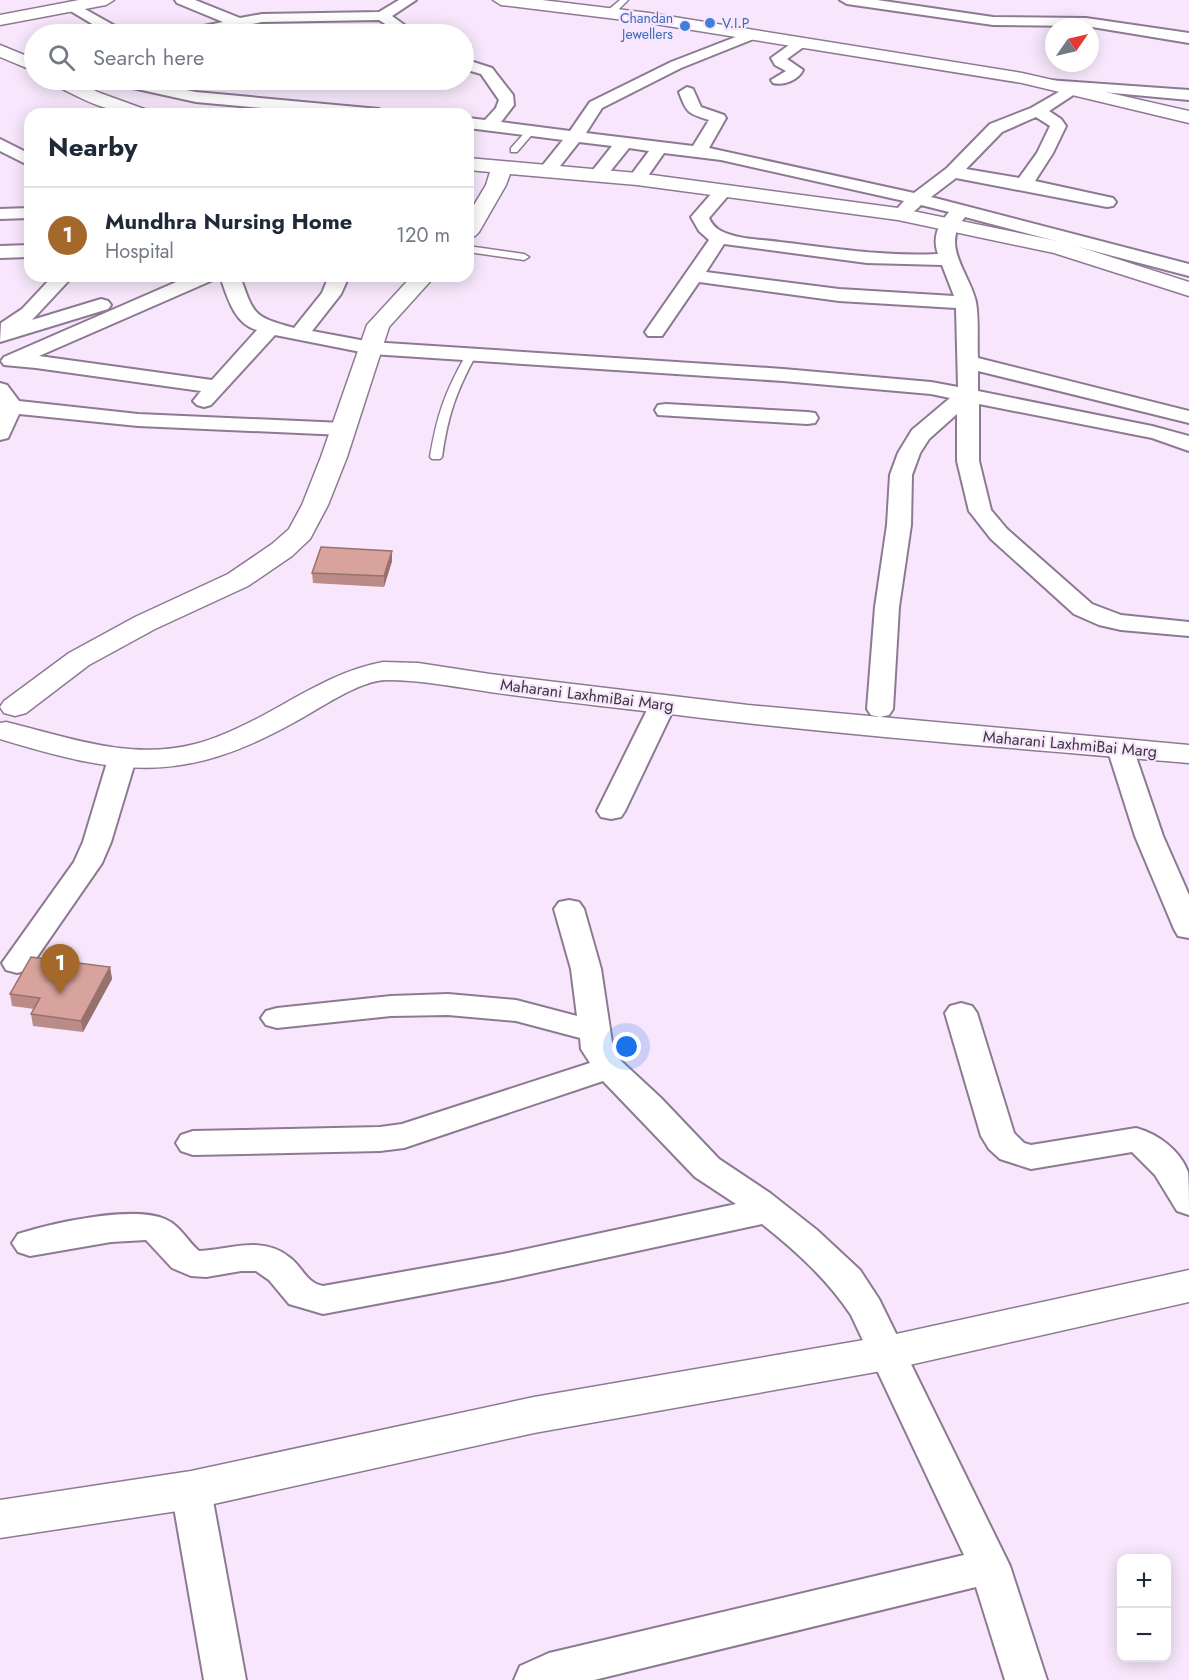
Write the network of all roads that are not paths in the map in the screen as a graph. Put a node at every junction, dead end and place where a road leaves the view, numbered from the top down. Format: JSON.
{"nodes":[{"id":1,"x":106,"y":0,"type":"edge"},
{"id":2,"x":182,"y":0,"type":"edge"},
{"id":3,"x":408,"y":0,"type":"edge"},
{"id":4,"x":501,"y":0,"type":"edge"},
{"id":5,"x":624,"y":0,"type":"edge"},
{"id":6,"x":847,"y":0,"type":"edge"},
{"id":7,"x":558,"y":3,"type":"edge"},
{"id":8,"x":74,"y":7,"type":"junction"},
{"id":9,"x":610,"y":13,"type":"junction"},
{"id":10,"x":382,"y":16,"type":"junction"},
{"id":11,"x":0,"y":20,"type":"edge"},
{"id":12,"x":238,"y":23,"type":"junction"},
{"id":13,"x":102,"y":24,"type":"edge"},
{"id":14,"x":233,"y":24,"type":"edge"},
{"id":15,"x":394,"y":24,"type":"edge"},
{"id":16,"x":751,"y":35,"type":"junction"},
{"id":17,"x":1189,"y":38,"type":"edge"},
{"id":18,"x":801,"y":43,"type":"junction"},
{"id":19,"x":0,"y":50,"type":"edge"},
{"id":20,"x":24,"y":61,"type":"edge"},
{"id":21,"x":474,"y":67,"type":"edge"},
{"id":22,"x":779,"y":80,"type":"dead end"},
{"id":23,"x":1048,"y":83,"type":"junction"},
{"id":24,"x":80,"y":90,"type":"edge"},
{"id":25,"x":167,"y":90,"type":"edge"},
{"id":26,"x":1073,"y":90,"type":"junction"},
{"id":27,"x":687,"y":92,"type":"dead end"},
{"id":28,"x":1189,"y":95,"type":"edge"},
{"id":29,"x":123,"y":108,"type":"edge"},
{"id":30,"x":318,"y":108,"type":"edge"},
{"id":31,"x":1037,"y":111,"type":"junction"},
{"id":32,"x":1189,"y":117,"type":"edge"},
{"id":33,"x":476,"y":126,"type":"edge"},
{"id":34,"x":532,"y":130,"type":"junction"},
{"id":35,"x":576,"y":136,"type":"junction"},
{"id":36,"x":598,"y":139,"type":"junction"},
{"id":37,"x":624,"y":143,"type":"junction"},
{"id":38,"x":0,"y":144,"type":"edge"},
{"id":39,"x":660,"y":147,"type":"junction"},
{"id":40,"x":514,"y":150,"type":"dead end"},
{"id":41,"x":699,"y":151,"type":"junction"},
{"id":42,"x":24,"y":158,"type":"edge"},
{"id":43,"x":474,"y":165,"type":"edge"},
{"id":44,"x":502,"y":167,"type":"junction"},
{"id":45,"x":547,"y":171,"type":"junction"},
{"id":46,"x":953,"y":172,"type":"junction"},
{"id":47,"x":570,"y":173,"type":"junction"},
{"id":48,"x":598,"y":175,"type":"junction"},
{"id":49,"x":638,"y":179,"type":"junction"},
{"id":50,"x":1024,"y":184,"type":"junction"},
{"id":51,"x":724,"y":190,"type":"junction"},
{"id":52,"x":919,"y":200,"type":"junction"},
{"id":53,"x":1107,"y":202,"type":"dead end"},
{"id":54,"x":0,"y":213,"type":"edge"},
{"id":55,"x":24,"y":213,"type":"edge"},
{"id":56,"x":898,"y":214,"type":"junction"},
{"id":57,"x":954,"y":218,"type":"junction"},
{"id":58,"x":474,"y":222,"type":"edge"},
{"id":59,"x":720,"y":237,"type":"junction"},
{"id":60,"x":474,"y":250,"type":"edge"},
{"id":61,"x":24,"y":251,"type":"edge"},
{"id":62,"x":0,"y":252,"type":"edge"},
{"id":63,"x":524,"y":257,"type":"dead end"},
{"id":64,"x":948,"y":259,"type":"junction"},
{"id":65,"x":1189,"y":270,"type":"edge"},
{"id":66,"x":693,"y":276,"type":"junction"},
{"id":67,"x":57,"y":282,"type":"edge"},
{"id":68,"x":177,"y":282,"type":"edge"},
{"id":69,"x":192,"y":282,"type":"edge"},
{"id":70,"x":192,"y":282,"type":"edge"},
{"id":71,"x":232,"y":282,"type":"edge"},
{"id":72,"x":336,"y":282,"type":"edge"},
{"id":73,"x":418,"y":282,"type":"edge"},
{"id":74,"x":1189,"y":289,"type":"edge"},
{"id":75,"x":966,"y":303,"type":"junction"},
{"id":76,"x":269,"y":329,"type":"junction"},
{"id":77,"x":655,"y":332,"type":"dead end"},
{"id":78,"x":0,"y":334,"type":"edge"},
{"id":79,"x":299,"y":335,"type":"junction"},
{"id":80,"x":371,"y":348,"type":"junction"},
{"id":81,"x":471,"y":355,"type":"junction"},
{"id":82,"x":0,"y":362,"type":"edge"},
{"id":83,"x":968,"y":362,"type":"junction"},
{"id":84,"x":671,"y":368,"type":"junction"},
{"id":85,"x":217,"y":387,"type":"junction"},
{"id":86,"x":967,"y":394,"type":"junction"},
{"id":87,"x":6,"y":398,"type":"edge"},
{"id":88,"x":1189,"y":417,"type":"edge"},
{"id":89,"x":807,"y":418,"type":"dead end"},
{"id":90,"x":186,"y":422,"type":"junction"},
{"id":91,"x":343,"y":429,"type":"junction"},
{"id":92,"x":0,"y":433,"type":"edge"},
{"id":93,"x":1189,"y":444,"type":"edge"},
{"id":94,"x":436,"y":457,"type":"dead end"},
{"id":95,"x":1189,"y":629,"type":"edge"},
{"id":96,"x":663,"y":704,"type":"junction"},
{"id":97,"x":880,"y":709,"type":"junction"},
{"id":98,"x":8,"y":718,"type":"edge"},
{"id":99,"x":1189,"y":735,"type":"edge"},
{"id":100,"x":1120,"y":748,"type":"junction"},
{"id":101,"x":1189,"y":754,"type":"edge"},
{"id":102,"x":122,"y":759,"type":"junction"},
{"id":103,"x":611,"y":811,"type":"dead end"},
{"id":104,"x":569,"y":909,"type":"dead end"},
{"id":105,"x":1189,"y":929,"type":"edge"},
{"id":106,"x":16,"y":963,"type":"dead end"},
{"id":107,"x":961,"y":1013,"type":"dead end"},
{"id":108,"x":277,"y":1018,"type":"dead end"},
{"id":109,"x":594,"y":1031,"type":"junction"},
{"id":110,"x":609,"y":1068,"type":"junction"},
{"id":111,"x":193,"y":1143,"type":"dead end"},
{"id":112,"x":1189,"y":1202,"type":"edge"},
{"id":113,"x":769,"y":1210,"type":"junction"},
{"id":114,"x":30,"y":1243,"type":"dead end"},
{"id":115,"x":1189,"y":1286,"type":"edge"},
{"id":116,"x":887,"y":1353,"type":"junction"},
{"id":117,"x":191,"y":1490,"type":"junction"},
{"id":118,"x":0,"y":1519,"type":"edge"},
{"id":119,"x":990,"y":1566,"type":"junction"},
{"id":120,"x":225,"y":1680,"type":"edge"},
{"id":121,"x":535,"y":1680,"type":"edge"},
{"id":122,"x":1026,"y":1680,"type":"edge"}],
"edges":[{"from":1,"to":8,"type":"street"},
{"from":2,"to":12,"type":"street"},
{"from":3,"to":10,"type":"street"},
{"from":4,"to":7,"type":"street"},
{"from":5,"to":9,"type":"lane"},
{"from":6,"to":17,"type":"street"},
{"from":7,"to":9,"type":"street"},
{"from":8,"to":11,"type":"street"},
{"from":8,"to":13,"type":"street"},
{"from":9,"to":16,"type":"street"},
{"from":10,"to":12,"type":"street"},
{"from":10,"to":15,"type":"street"},
{"from":12,"to":14,"type":"street"},
{"from":16,"to":18,"type":"street"},
{"from":16,"to":35,"type":"street"},
{"from":18,"to":22,"type":"street"},
{"from":18,"to":23,"type":"street"},
{"from":19,"to":20,"type":"street"},
{"from":21,"to":33,"type":"street"},
{"from":23,"to":26,"type":"street"},
{"from":23,"to":28,"type":"street"},
{"from":24,"to":29,"type":"street"},
{"from":25,"to":30,"type":"street"},
{"from":26,"to":31,"type":"street"},
{"from":26,"to":32,"type":"street"},
{"from":27,"to":41,"type":"street"},
{"from":31,"to":46,"type":"street"},
{"from":31,"to":50,"type":"street"},
{"from":33,"to":34,"type":"street"},
{"from":34,"to":35,"type":"street"},
{"from":34,"to":40,"type":"lane"},
{"from":35,"to":36,"type":"street"},
{"from":35,"to":45,"type":"street"},
{"from":36,"to":37,"type":"street"},
{"from":36,"to":47,"type":"street"},
{"from":37,"to":39,"type":"street"},
{"from":37,"to":48,"type":"street"},
{"from":38,"to":42,"type":"street"},
{"from":39,"to":41,"type":"street"},
{"from":39,"to":49,"type":"street"},
{"from":41,"to":52,"type":"street"},
{"from":43,"to":44,"type":"street"},
{"from":44,"to":45,"type":"street"},
{"from":44,"to":58,"type":"street"},
{"from":45,"to":47,"type":"street"},
{"from":46,"to":50,"type":"street"},
{"from":46,"to":52,"type":"street"},
{"from":47,"to":48,"type":"street"},
{"from":48,"to":49,"type":"street"},
{"from":49,"to":51,"type":"street"},
{"from":50,"to":53,"type":"street"},
{"from":51,"to":56,"type":"street"},
{"from":51,"to":59,"type":"street"},
{"from":52,"to":56,"type":"street"},
{"from":52,"to":57,"type":"street"},
{"from":54,"to":55,"type":"street"},
{"from":56,"to":57,"type":"street"},
{"from":57,"to":64,"type":"street"},
{"from":57,"to":65,"type":"street"},
{"from":57,"to":74,"type":"street"},
{"from":59,"to":64,"type":"street"},
{"from":59,"to":66,"type":"street"},
{"from":60,"to":63,"type":"lane"},
{"from":61,"to":62,"type":"street"},
{"from":64,"to":75,"type":"street"},
{"from":66,"to":75,"type":"street"},
{"from":66,"to":77,"type":"street"},
{"from":67,"to":78,"type":"street"},
{"from":68,"to":78,"type":"street"},
{"from":69,"to":82,"type":"street"},
{"from":70,"to":85,"type":"street"},
{"from":71,"to":76,"type":"street"},
{"from":72,"to":79,"type":"street"},
{"from":73,"to":80,"type":"street"},
{"from":75,"to":83,"type":"street"},
{"from":76,"to":79,"type":"street"},
{"from":76,"to":85,"type":"street"},
{"from":79,"to":80,"type":"street"},
{"from":80,"to":81,"type":"street"},
{"from":80,"to":91,"type":"street"},
{"from":81,"to":84,"type":"street"},
{"from":81,"to":94,"type":"lane"},
{"from":83,"to":86,"type":"street"},
{"from":83,"to":88,"type":"street"},
{"from":84,"to":86,"type":"street"},
{"from":84,"to":89,"type":"street"},
{"from":85,"to":90,"type":"street"},
{"from":86,"to":93,"type":"street"},
{"from":86,"to":95,"type":"street"},
{"from":86,"to":97,"type":"street"},
{"from":87,"to":90,"type":"street"},
{"from":87,"to":92,"type":"street"},
{"from":90,"to":91,"type":"street"},
{"from":91,"to":98,"type":"street"},
{"from":96,"to":100,"type":"street","name":"Maharani LaxhmiBai Marg"},
{"from":96,"to":102,"type":"street","name":"Maharani LaxhmiBai Marg"},
{"from":96,"to":103,"type":"street"},
{"from":97,"to":98,"type":"street"},
{"from":97,"to":99,"type":"street"},
{"from":98,"to":102,"type":"street","name":"Maharani LaxhmiBai Marg"},
{"from":100,"to":101,"type":"street","name":"Maharani LaxhmiBai Marg"},
{"from":100,"to":105,"type":"street"},
{"from":102,"to":106,"type":"street"},
{"from":104,"to":109,"type":"street"},
{"from":107,"to":112,"type":"street"},
{"from":108,"to":109,"type":"street"},
{"from":109,"to":110,"type":"street"},
{"from":110,"to":111,"type":"street"},
{"from":110,"to":113,"type":"street"},
{"from":113,"to":114,"type":"street"},
{"from":113,"to":116,"type":"street"},
{"from":115,"to":116,"type":"street"},
{"from":116,"to":117,"type":"street"},
{"from":116,"to":119,"type":"street"},
{"from":117,"to":118,"type":"street"},
{"from":117,"to":120,"type":"street"},
{"from":119,"to":121,"type":"street"},
{"from":119,"to":122,"type":"street"}]}
